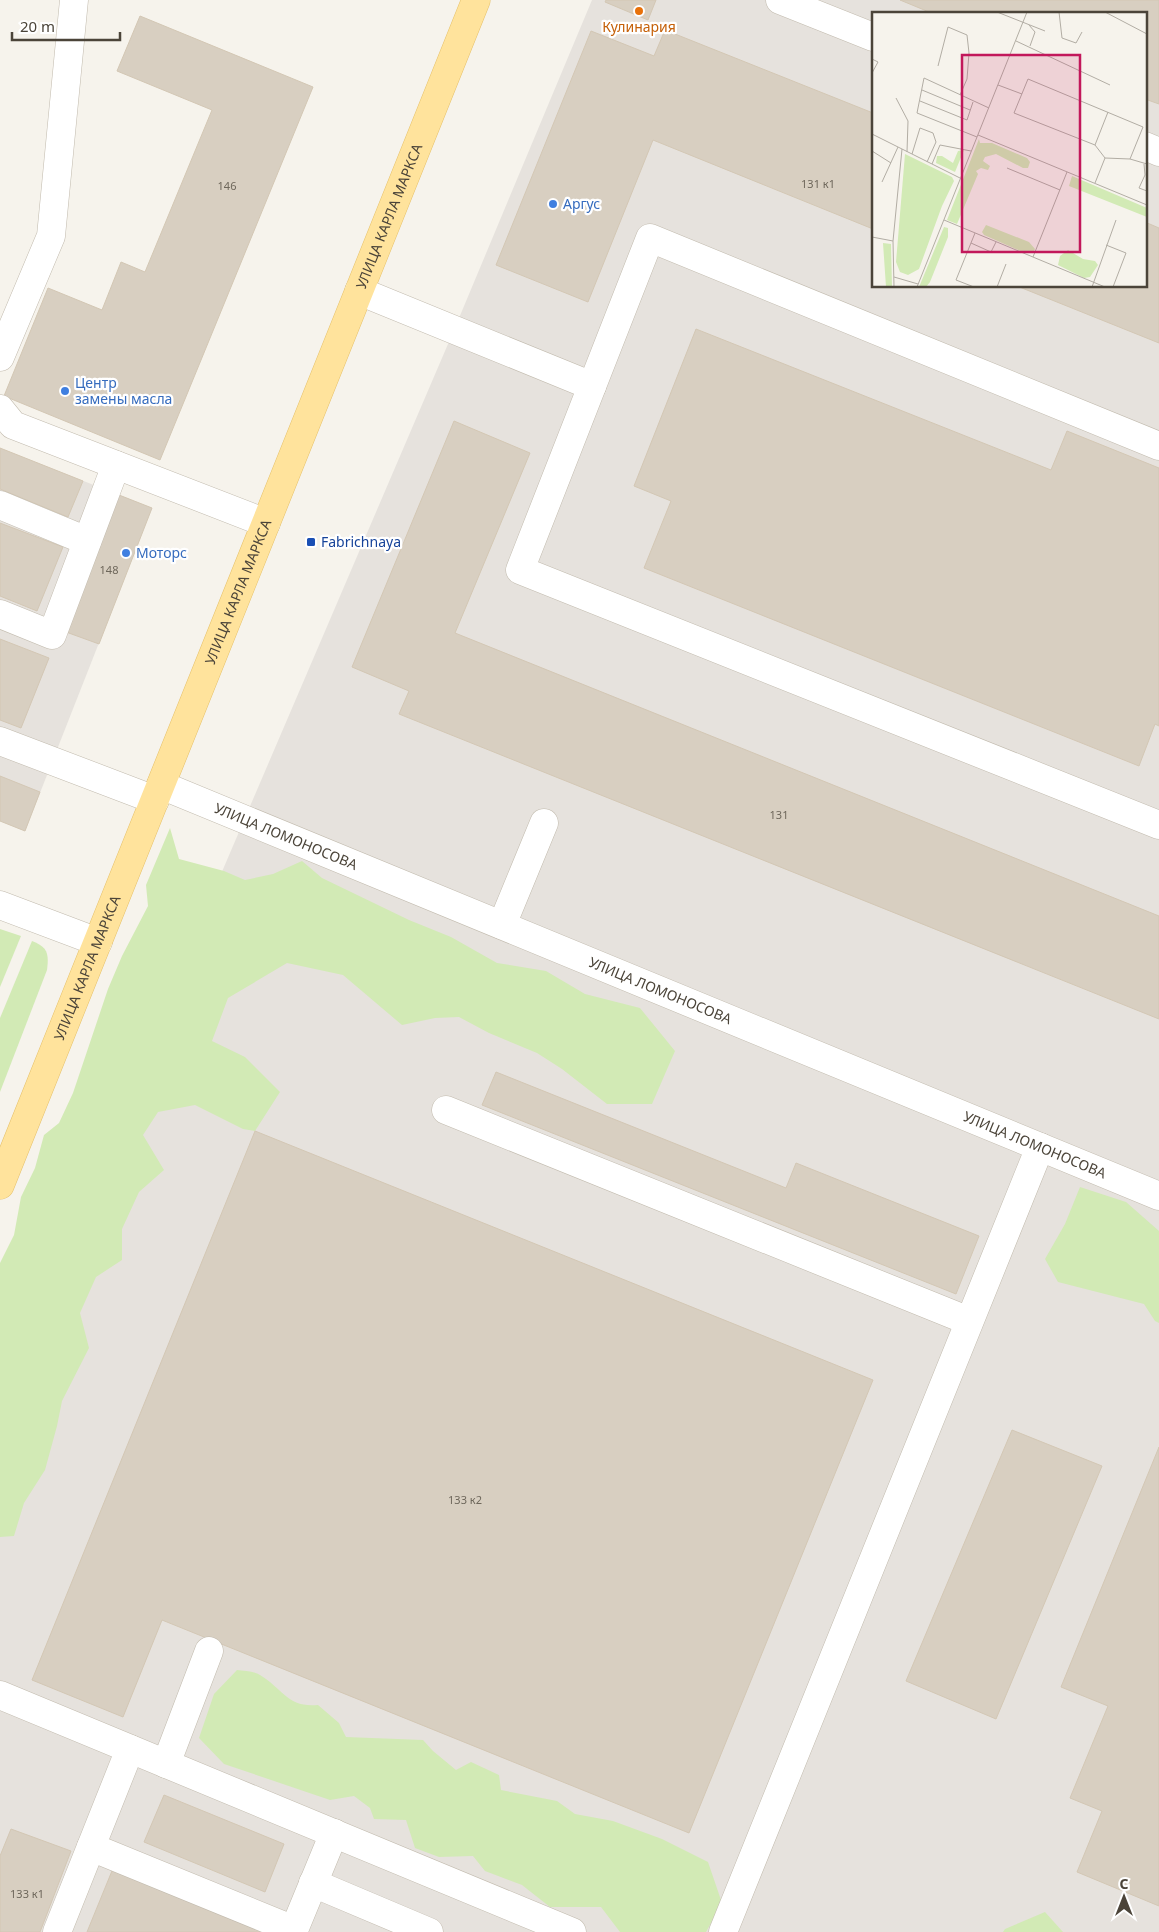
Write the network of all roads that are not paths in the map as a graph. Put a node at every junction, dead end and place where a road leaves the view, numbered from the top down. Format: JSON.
{"nodes":[{"id":1,"x":74,"y":0,"type":"edge"},
{"id":2,"x":476,"y":0,"type":"edge"},
{"id":3,"x":780,"y":0,"type":"edge"},
{"id":4,"x":872,"y":37,"type":"edge"},
{"id":5,"x":1146,"y":146,"type":"edge"},
{"id":6,"x":1159,"y":152,"type":"edge"},
{"id":7,"x":359,"y":291,"type":"junction"},
{"id":8,"x":0,"y":357,"type":"edge"},
{"id":9,"x":592,"y":386,"type":"junction"},
{"id":10,"x":0,"y":409,"type":"edge"},
{"id":11,"x":1159,"y":446,"type":"edge"},
{"id":12,"x":116,"y":465,"type":"junction"},
{"id":13,"x":0,"y":505,"type":"edge"},
{"id":14,"x":266,"y":523,"type":"junction"},
{"id":15,"x":87,"y":541,"type":"junction"},
{"id":16,"x":0,"y":614,"type":"edge"},
{"id":17,"x":0,"y":740,"type":"edge"},
{"id":18,"x":158,"y":792,"type":"junction"},
{"id":19,"x":544,"y":823,"type":"dead end"},
{"id":20,"x":1159,"y":825,"type":"edge"},
{"id":21,"x":0,"y":905,"type":"edge"},
{"id":22,"x":502,"y":925,"type":"junction"},
{"id":23,"x":98,"y":942,"type":"junction"},
{"id":24,"x":446,"y":1110,"type":"dead end"},
{"id":25,"x":1040,"y":1147,"type":"junction"},
{"id":26,"x":0,"y":1185,"type":"edge"},
{"id":27,"x":1159,"y":1196,"type":"edge"},
{"id":28,"x":969,"y":1321,"type":"junction"},
{"id":29,"x":209,"y":1651,"type":"dead end"},
{"id":30,"x":0,"y":1695,"type":"edge"},
{"id":31,"x":130,"y":1749,"type":"junction"},
{"id":32,"x":166,"y":1764,"type":"junction"},
{"id":33,"x":334,"y":1833,"type":"junction"},
{"id":34,"x":91,"y":1847,"type":"junction"},
{"id":35,"x":313,"y":1883,"type":"junction"},
{"id":36,"x":57,"y":1932,"type":"edge"},
{"id":37,"x":429,"y":1932,"type":"edge"},
{"id":38,"x":572,"y":1932,"type":"edge"},
{"id":39,"x":723,"y":1932,"type":"edge"}],
"edges":[{"from":1,"to":8,"type":"street"},
{"from":2,"to":7,"type":"main road","name":"УЛИЦА КАРЛА МАРКСА"},
{"from":3,"to":4,"type":"street"},
{"from":5,"to":6,"type":"street"},
{"from":7,"to":9,"type":"street"},
{"from":7,"to":14,"type":"main road","name":"УЛИЦА КАРЛА МАРКСА"},
{"from":9,"to":11,"type":"street"},
{"from":9,"to":20,"type":"street"},
{"from":10,"to":12,"type":"street"},
{"from":12,"to":14,"type":"street"},
{"from":12,"to":15,"type":"street"},
{"from":13,"to":15,"type":"street"},
{"from":14,"to":18,"type":"main road","name":"УЛИЦА КАРЛА МАРКСА"},
{"from":15,"to":16,"type":"street"},
{"from":17,"to":18,"type":"street","name":"УЛИЦА ЛОМОНОСОВА"},
{"from":18,"to":22,"type":"street","name":"УЛИЦА ЛОМОНОСОВА"},
{"from":18,"to":23,"type":"main road","name":"УЛИЦА КАРЛА МАРКСА"},
{"from":19,"to":22,"type":"street"},
{"from":21,"to":23,"type":"street"},
{"from":22,"to":25,"type":"street","name":"УЛИЦА ЛОМОНОСОВА"},
{"from":23,"to":26,"type":"main road","name":"УЛИЦА КАРЛА МАРКСА"},
{"from":24,"to":28,"type":"street"},
{"from":25,"to":27,"type":"street","name":"УЛИЦА ЛОМОНОСОВА"},
{"from":25,"to":28,"type":"street"},
{"from":28,"to":39,"type":"street"},
{"from":29,"to":32,"type":"street"},
{"from":30,"to":31,"type":"street"},
{"from":31,"to":32,"type":"street"},
{"from":31,"to":34,"type":"street"},
{"from":32,"to":33,"type":"street"},
{"from":33,"to":35,"type":"street"},
{"from":33,"to":38,"type":"street"},
{"from":34,"to":35,"type":"street"},
{"from":34,"to":36,"type":"street"},
{"from":35,"to":37,"type":"street"}]}
